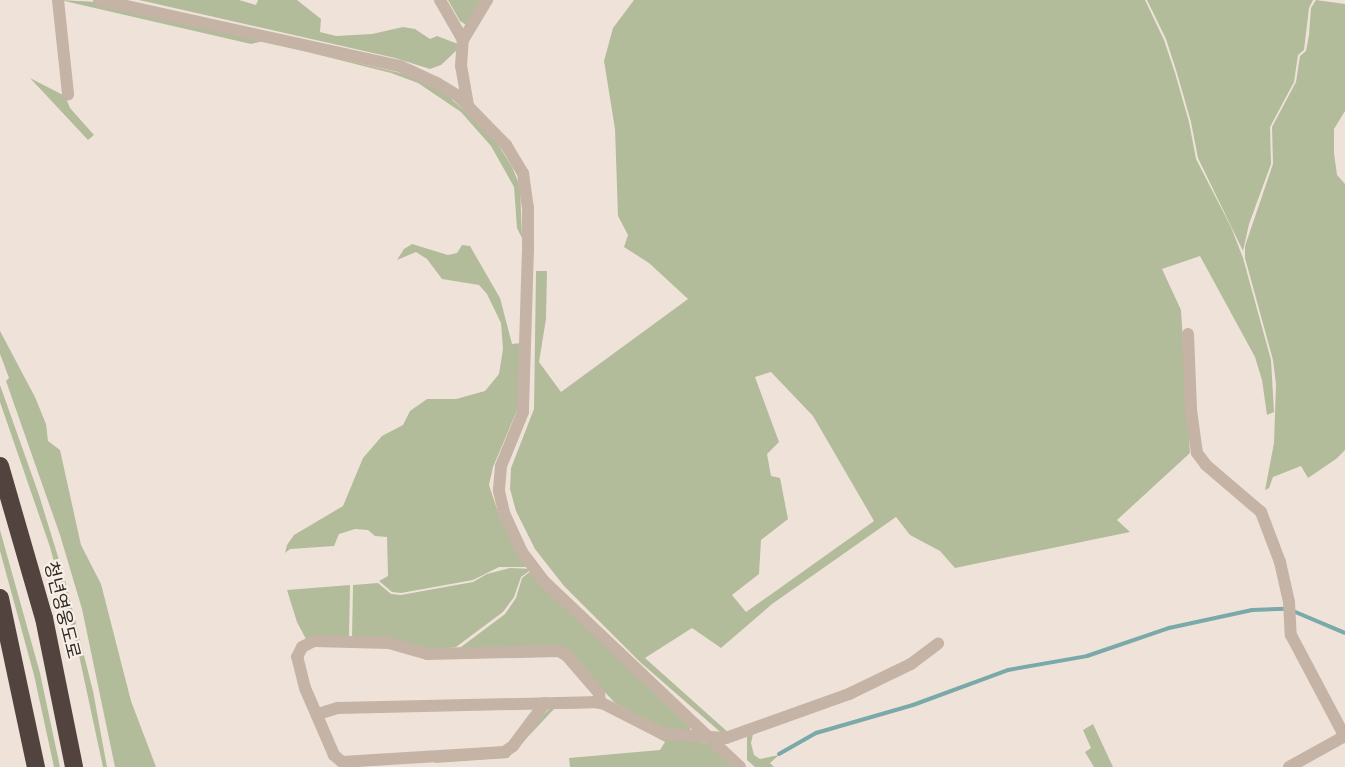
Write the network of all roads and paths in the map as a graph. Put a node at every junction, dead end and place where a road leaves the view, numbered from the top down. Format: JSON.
{"nodes":[{"id":1,"x":58,"y":0,"type":"edge"},
{"id":2,"x":99,"y":0,"type":"edge"},
{"id":3,"x":440,"y":0,"type":"edge"},
{"id":4,"x":487,"y":0,"type":"edge"},
{"id":5,"x":463,"y":40,"type":"junction"},
{"id":6,"x":68,"y":94,"type":"dead end"},
{"id":7,"x":468,"y":105,"type":"junction"},
{"id":8,"x":1188,"y":334,"type":"dead end"},
{"id":9,"x":0,"y":466,"type":"edge"},
{"id":10,"x":0,"y":598,"type":"edge"},
{"id":11,"x":938,"y":644,"type":"dead end"},
{"id":12,"x":600,"y":702,"type":"junction"},
{"id":13,"x":545,"y":703,"type":"junction"},
{"id":14,"x":318,"y":714,"type":"junction"},
{"id":15,"x":1345,"y":736,"type":"edge"},
{"id":16,"x":711,"y":739,"type":"junction"},
{"id":17,"x":36,"y":767,"type":"edge"},
{"id":18,"x":74,"y":767,"type":"edge"},
{"id":19,"x":740,"y":767,"type":"edge"},
{"id":20,"x":1289,"y":767,"type":"edge"}],
"edges":[{"from":1,"to":6,"type":"street"},
{"from":2,"to":7,"type":"street"},
{"from":3,"to":5,"type":"street"},
{"from":4,"to":5,"type":"street"},
{"from":5,"to":7,"type":"street"},
{"from":7,"to":16,"type":"street"},
{"from":8,"to":15,"type":"street"},
{"from":9,"to":18,"type":"highway","name":"청년영웅도로"},
{"from":10,"to":17,"type":"highway"},
{"from":11,"to":16,"type":"street"},
{"from":12,"to":13,"type":"street"},
{"from":12,"to":14,"type":"street"},
{"from":12,"to":16,"type":"street"},
{"from":13,"to":14,"type":"street"},
{"from":13,"to":14,"type":"street"},
{"from":15,"to":20,"type":"street"},
{"from":16,"to":19,"type":"street"}]}
